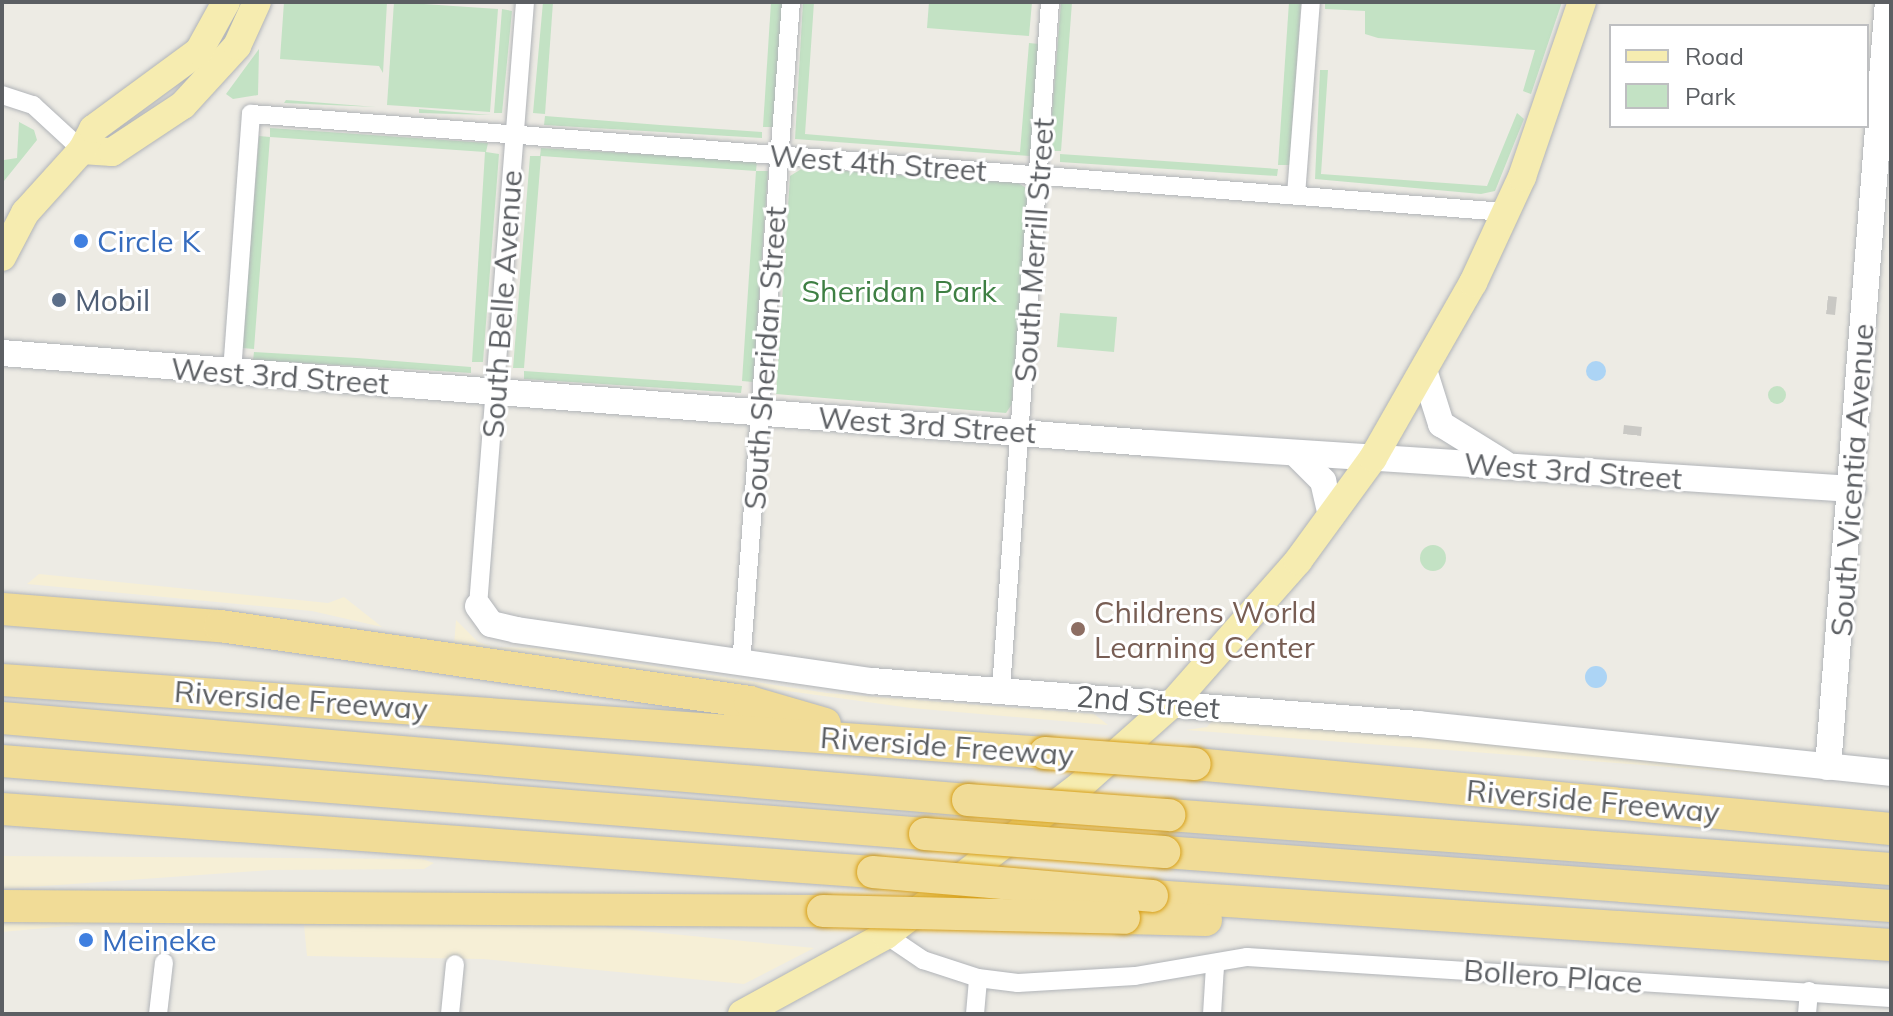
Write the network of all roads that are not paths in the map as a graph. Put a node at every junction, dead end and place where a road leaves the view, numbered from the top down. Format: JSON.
{"nodes":[{"id":1,"x":226,"y":2,"type":"edge"},
{"id":2,"x":257,"y":2,"type":"edge"},
{"id":3,"x":525,"y":2,"type":"edge"},
{"id":4,"x":791,"y":2,"type":"edge"},
{"id":5,"x":1050,"y":2,"type":"edge"},
{"id":6,"x":1311,"y":2,"type":"edge"},
{"id":7,"x":1582,"y":2,"type":"edge"},
{"id":8,"x":1888,"y":2,"type":"edge"},
{"id":9,"x":2,"y":95,"type":"edge"},
{"id":10,"x":513,"y":135,"type":"junction"},
{"id":11,"x":82,"y":150,"type":"junction"},
{"id":12,"x":779,"y":155,"type":"junction"},
{"id":13,"x":1039,"y":175,"type":"junction"},
{"id":14,"x":1296,"y":195,"type":"junction"},
{"id":15,"x":1506,"y":212,"type":"junction"},
{"id":16,"x":2,"y":257,"type":"edge"},
{"id":17,"x":2,"y":353,"type":"edge"},
{"id":18,"x":1424,"y":370,"type":"junction"},
{"id":19,"x":232,"y":372,"type":"junction"},
{"id":20,"x":497,"y":392,"type":"junction"},
{"id":21,"x":763,"y":412,"type":"junction"},
{"id":22,"x":1022,"y":432,"type":"junction"},
{"id":23,"x":1295,"y":453,"type":"junction"},
{"id":24,"x":1373,"y":458,"type":"junction"},
{"id":25,"x":1510,"y":467,"type":"junction"},
{"id":26,"x":1852,"y":489,"type":"junction"},
{"id":27,"x":1331,"y":516,"type":"junction"},
{"id":28,"x":478,"y":606,"type":"joint"},
{"id":29,"x":2,"y":609,"type":"edge"},
{"id":30,"x":741,"y":665,"type":"junction"},
{"id":31,"x":2,"y":680,"type":"edge"},
{"id":32,"x":1001,"y":689,"type":"junction"},
{"id":33,"x":1172,"y":704,"type":"junction"},
{"id":34,"x":2,"y":718,"type":"edge"},
{"id":35,"x":882,"y":741,"type":"junction"},
{"id":36,"x":2,"y":761,"type":"edge"},
{"id":37,"x":1828,"y":767,"type":"junction"},
{"id":38,"x":35,"y":773,"type":"junction"},
{"id":39,"x":1891,"y":773,"type":"edge"},
{"id":40,"x":2,"y":780,"type":"edge"},
{"id":41,"x":2,"y":809,"type":"edge"},
{"id":42,"x":181,"y":819,"type":"junction"},
{"id":43,"x":1891,"y":829,"type":"edge"},
{"id":44,"x":2,"y":830,"type":"edge"},
{"id":45,"x":1891,"y":869,"type":"edge"},
{"id":46,"x":2,"y":906,"type":"edge"},
{"id":47,"x":1891,"y":906,"type":"edge"},
{"id":48,"x":886,"y":935,"type":"junction"},
{"id":49,"x":1749,"y":935,"type":"junction"},
{"id":50,"x":1891,"y":945,"type":"edge"},
{"id":51,"x":164,"y":962,"type":"dead end"},
{"id":52,"x":455,"y":964,"type":"dead end"},
{"id":53,"x":1215,"y":966,"type":"junction"},
{"id":54,"x":978,"y":978,"type":"junction"},
{"id":55,"x":1809,"y":991,"type":"junction"},
{"id":56,"x":1891,"y":998,"type":"edge"},
{"id":57,"x":158,"y":1014,"type":"edge"},
{"id":58,"x":450,"y":1014,"type":"edge"},
{"id":59,"x":742,"y":1014,"type":"edge"},
{"id":60,"x":975,"y":1014,"type":"edge"},
{"id":61,"x":1212,"y":1014,"type":"edge"},
{"id":62,"x":1807,"y":1014,"type":"edge"}],
"edges":[{"from":1,"to":11,"type":"main road"},
{"from":2,"to":11,"type":"main road"},
{"from":3,"to":10,"type":"street","name":"South Belle Avenue"},
{"from":4,"to":12,"type":"street","name":"South Sheridan Street"},
{"from":5,"to":13,"type":"street","name":"South Merrill Street"},
{"from":6,"to":14,"type":"street"},
{"from":7,"to":15,"type":"main road"},
{"from":8,"to":26,"type":"street","name":"South Vicentia Avenue"},
{"from":9,"to":11,"type":"street"},
{"from":10,"to":12,"type":"street","name":"West 4th Street"},
{"from":10,"to":19,"type":"street","name":"West 4th Street"},
{"from":10,"to":20,"type":"street","name":"South Belle Avenue"},
{"from":11,"to":16,"type":"main road"},
{"from":12,"to":13,"type":"street","name":"West 4th Street"},
{"from":12,"to":21,"type":"street","name":"South Sheridan Street"},
{"from":13,"to":14,"type":"street","name":"West 4th Street"},
{"from":13,"to":22,"type":"street","name":"South Merrill Street"},
{"from":14,"to":15,"type":"street","name":"West 4th Street"},
{"from":15,"to":18,"type":"main road"},
{"from":17,"to":19,"type":"street","name":"West 3rd Street"},
{"from":18,"to":24,"type":"main road"},
{"from":18,"to":25,"type":"street"},
{"from":19,"to":20,"type":"street","name":"West 3rd Street"},
{"from":20,"to":21,"type":"street","name":"West 3rd Street"},
{"from":20,"to":28,"type":"street","name":"South Belle Avenue"},
{"from":21,"to":22,"type":"street","name":"West 3rd Street"},
{"from":21,"to":30,"type":"street","name":"South Sheridan Street"},
{"from":22,"to":23,"type":"street","name":"West 3rd Street"},
{"from":22,"to":32,"type":"street","name":"South Merrill Street"},
{"from":23,"to":24,"type":"street","name":"West 3rd Street"},
{"from":23,"to":27,"type":"street"},
{"from":24,"to":25,"type":"street","name":"West 3rd Street"},
{"from":24,"to":27,"type":"main road"},
{"from":25,"to":26,"type":"street","name":"West 3rd Street"},
{"from":26,"to":37,"type":"street","name":"South Vicentia Avenue"},
{"from":27,"to":33,"type":"main road"},
{"from":28,"to":30,"type":"street","name":"2nd Street"},
{"from":29,"to":35,"type":"highway"},
{"from":30,"to":32,"type":"street","name":"2nd Street"},
{"from":31,"to":35,"type":"highway","name":"Riverside Freeway"},
{"from":32,"to":33,"type":"street","name":"2nd Street"},
{"from":33,"to":37,"type":"street","name":"2nd Street"},
{"from":33,"to":48,"type":"main road"},
{"from":34,"to":45,"type":"highway","bridge":true},
{"from":35,"to":43,"type":"highway","name":"Riverside Freeway","bridge":true},
{"from":36,"to":38,"type":"highway"},
{"from":37,"to":39,"type":"street","name":"2nd Street"},
{"from":38,"to":40,"type":"highway"},
{"from":38,"to":47,"type":"highway","bridge":true},
{"from":41,"to":42,"type":"highway"},
{"from":42,"to":44,"type":"highway"},
{"from":42,"to":49,"type":"highway","bridge":true},
{"from":46,"to":49,"type":"highway","bridge":true},
{"from":48,"to":54,"type":"street","name":"Bollero Place"},
{"from":48,"to":59,"type":"main road"},
{"from":49,"to":50,"type":"highway"},
{"from":51,"to":57,"type":"street"},
{"from":52,"to":58,"type":"street"},
{"from":53,"to":54,"type":"street","name":"Bollero Place"},
{"from":53,"to":55,"type":"street","name":"Bollero Place"},
{"from":53,"to":61,"type":"street"},
{"from":54,"to":60,"type":"street"},
{"from":55,"to":56,"type":"street","name":"Bollero Place"},
{"from":55,"to":62,"type":"street"}]}
